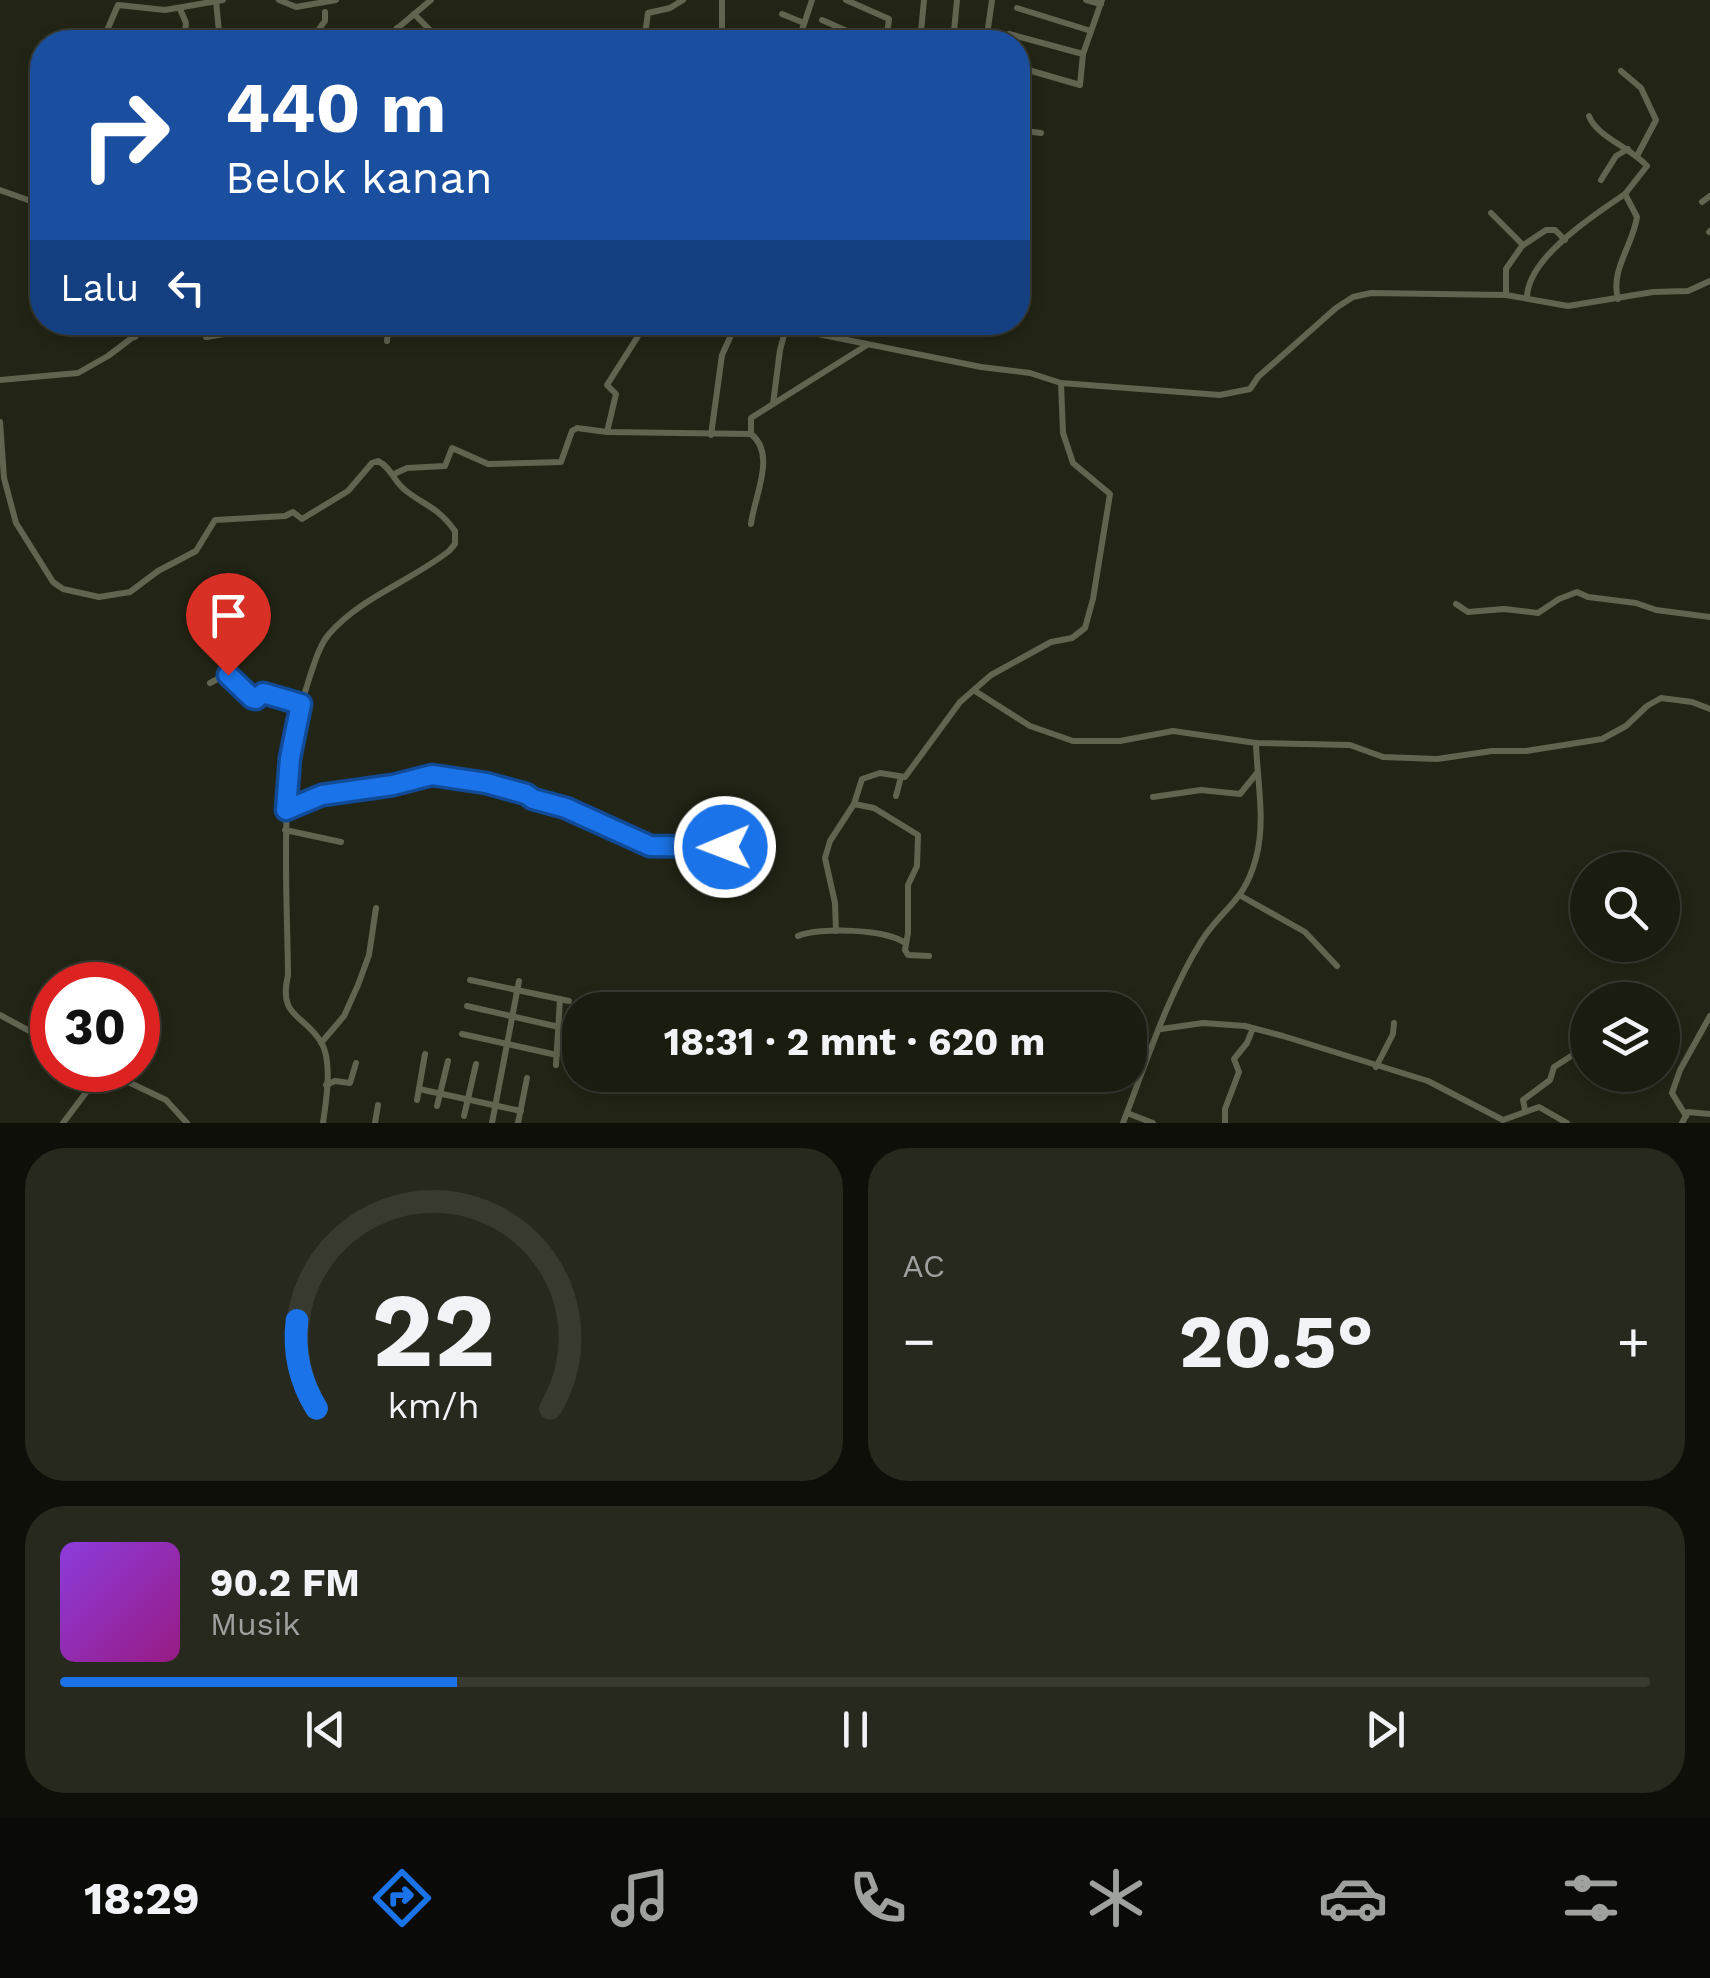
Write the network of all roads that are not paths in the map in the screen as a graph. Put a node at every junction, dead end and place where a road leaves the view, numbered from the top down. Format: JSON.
{"nodes":[{"id":1,"x":224,"y":0,"type":"edge"},
{"id":2,"x":279,"y":0,"type":"edge"},
{"id":3,"x":336,"y":0,"type":"edge"},
{"id":4,"x":431,"y":0,"type":"edge"},
{"id":5,"x":683,"y":0,"type":"edge"},
{"id":6,"x":722,"y":0,"type":"edge"},
{"id":7,"x":812,"y":0,"type":"edge"},
{"id":8,"x":846,"y":0,"type":"edge"},
{"id":9,"x":924,"y":0,"type":"edge"},
{"id":10,"x":957,"y":0,"type":"edge"},
{"id":11,"x":992,"y":0,"type":"edge"},
{"id":12,"x":1086,"y":0,"type":"edge"},
{"id":13,"x":216,"y":1,"type":"edge"},
{"id":14,"x":1102,"y":2,"type":"edge"},
{"id":15,"x":116,"y":3,"type":"edge"},
{"id":16,"x":326,"y":5,"type":"edge"},
{"id":17,"x":1017,"y":8,"type":"dead end"},
{"id":18,"x":180,"y":10,"type":"junction"},
{"id":19,"x":414,"y":14,"type":"junction"},
{"id":20,"x":782,"y":14,"type":"dead end"},
{"id":21,"x":822,"y":20,"type":"dead end"},
{"id":22,"x":804,"y":23,"type":"junction"},
{"id":23,"x":397,"y":28,"type":"joint"},
{"id":24,"x":106,"y":30,"type":"edge"},
{"id":25,"x":185,"y":30,"type":"edge"},
{"id":26,"x":219,"y":30,"type":"edge"},
{"id":27,"x":319,"y":30,"type":"edge"},
{"id":28,"x":395,"y":30,"type":"edge"},
{"id":29,"x":427,"y":30,"type":"edge"},
{"id":30,"x":645,"y":30,"type":"edge"},
{"id":31,"x":722,"y":30,"type":"edge"},
{"id":32,"x":802,"y":30,"type":"edge"},
{"id":33,"x":845,"y":30,"type":"edge"},
{"id":34,"x":888,"y":30,"type":"edge"},
{"id":35,"x":921,"y":30,"type":"edge"},
{"id":36,"x":954,"y":30,"type":"edge"},
{"id":37,"x":988,"y":30,"type":"edge"},
{"id":38,"x":1090,"y":31,"type":"junction"},
{"id":39,"x":1030,"y":40,"type":"edge"},
{"id":40,"x":1082,"y":54,"type":"junction"},
{"id":41,"x":1030,"y":70,"type":"edge"},
{"id":42,"x":1620,"y":71,"type":"dead end"},
{"id":43,"x":1589,"y":116,"type":"dead end"},
{"id":44,"x":1030,"y":131,"type":"edge"},
{"id":45,"x":1041,"y":132,"type":"dead end"},
{"id":46,"x":1628,"y":149,"type":"junction"},
{"id":47,"x":1637,"y":156,"type":"junction"},
{"id":48,"x":1601,"y":180,"type":"dead end"},
{"id":49,"x":0,"y":190,"type":"edge"},
{"id":50,"x":1625,"y":194,"type":"junction"},
{"id":51,"x":1710,"y":196,"type":"edge"},
{"id":52,"x":30,"y":200,"type":"edge"},
{"id":53,"x":1702,"y":202,"type":"dead end"},
{"id":54,"x":1491,"y":213,"type":"dead end"},
{"id":55,"x":1565,"y":240,"type":"junction"},
{"id":56,"x":1523,"y":245,"type":"junction"},
{"id":57,"x":1710,"y":280,"type":"edge"},
{"id":58,"x":1506,"y":295,"type":"junction"},
{"id":59,"x":1527,"y":298,"type":"junction"},
{"id":60,"x":1618,"y":299,"type":"junction"},
{"id":61,"x":137,"y":335,"type":"edge"},
{"id":62,"x":218,"y":335,"type":"edge"},
{"id":63,"x":388,"y":335,"type":"edge"},
{"id":64,"x":639,"y":335,"type":"edge"},
{"id":65,"x":731,"y":335,"type":"edge"},
{"id":66,"x":784,"y":335,"type":"edge"},
{"id":67,"x":823,"y":335,"type":"edge"},
{"id":68,"x":135,"y":337,"type":"joint"},
{"id":69,"x":206,"y":337,"type":"dead end"},
{"id":70,"x":387,"y":342,"type":"dead end"},
{"id":71,"x":870,"y":344,"type":"junction"},
{"id":72,"x":2,"y":380,"type":"edge"},
{"id":73,"x":1061,"y":383,"type":"junction"},
{"id":74,"x":773,"y":405,"type":"junction"},
{"id":75,"x":0,"y":422,"type":"edge"},
{"id":76,"x":606,"y":432,"type":"junction"},
{"id":77,"x":751,"y":434,"type":"junction"},
{"id":78,"x":712,"y":435,"type":"junction"},
{"id":79,"x":394,"y":474,"type":"junction"},
{"id":80,"x":751,"y":524,"type":"dead end"},
{"id":81,"x":1456,"y":604,"type":"dead end"},
{"id":82,"x":1710,"y":616,"type":"edge"},
{"id":83,"x":210,"y":683,"type":"dead end"},
{"id":84,"x":976,"y":691,"type":"junction"},
{"id":85,"x":301,"y":704,"type":"junction"},
{"id":86,"x":1710,"y":709,"type":"edge"},
{"id":87,"x":1256,"y":743,"type":"junction"},
{"id":88,"x":1258,"y":772,"type":"junction"},
{"id":89,"x":902,"y":778,"type":"junction"},
{"id":90,"x":896,"y":796,"type":"dead end"},
{"id":91,"x":1153,"y":798,"type":"dead end"},
{"id":92,"x":854,"y":804,"type":"junction"},
{"id":93,"x":286,"y":810,"type":"junction"},
{"id":94,"x":286,"y":830,"type":"junction"},
{"id":95,"x":341,"y":842,"type":"dead end"},
{"id":96,"x":725,"y":847,"type":"dead end"},
{"id":97,"x":1241,"y":896,"type":"junction"},
{"id":98,"x":376,"y":908,"type":"dead end"},
{"id":99,"x":836,"y":931,"type":"junction"},
{"id":100,"x":798,"y":936,"type":"dead end"},
{"id":101,"x":905,"y":943,"type":"junction"},
{"id":102,"x":929,"y":956,"type":"dead end"},
{"id":103,"x":1337,"y":966,"type":"dead end"},
{"id":104,"x":470,"y":980,"type":"dead end"},
{"id":105,"x":520,"y":981,"type":"dead end"},
{"id":106,"x":518,"y":990,"type":"junction"},
{"id":107,"x":466,"y":1006,"type":"dead end"},
{"id":108,"x":0,"y":1016,"type":"edge"},
{"id":109,"x":512,"y":1016,"type":"junction"},
{"id":110,"x":1710,"y":1016,"type":"edge"},
{"id":111,"x":1394,"y":1024,"type":"dead end"},
{"id":112,"x":559,"y":1027,"type":"junction"},
{"id":113,"x":1253,"y":1028,"type":"junction"},
{"id":114,"x":1161,"y":1029,"type":"junction"},
{"id":115,"x":30,"y":1032,"type":"edge"},
{"id":116,"x":462,"y":1034,"type":"dead end"},
{"id":117,"x":321,"y":1042,"type":"junction"},
{"id":118,"x":506,"y":1045,"type":"junction"},
{"id":119,"x":425,"y":1054,"type":"dead end"},
{"id":120,"x":558,"y":1055,"type":"junction"},
{"id":121,"x":1570,"y":1057,"type":"edge"},
{"id":122,"x":448,"y":1061,"type":"dead end"},
{"id":123,"x":356,"y":1064,"type":"dead end"},
{"id":124,"x":476,"y":1064,"type":"dead end"},
{"id":125,"x":556,"y":1065,"type":"dead end"},
{"id":126,"x":1376,"y":1067,"type":"junction"},
{"id":127,"x":527,"y":1078,"type":"dead end"},
{"id":128,"x":329,"y":1084,"type":"junction"},
{"id":129,"x":419,"y":1089,"type":"junction"},
{"id":130,"x":86,"y":1092,"type":"edge"},
{"id":131,"x":149,"y":1092,"type":"edge"},
{"id":132,"x":440,"y":1094,"type":"junction"},
{"id":133,"x":417,"y":1100,"type":"dead end"},
{"id":134,"x":467,"y":1100,"type":"junction"},
{"id":135,"x":378,"y":1105,"type":"dead end"},
{"id":136,"x":494,"y":1105,"type":"junction"},
{"id":137,"x":436,"y":1106,"type":"dead end"},
{"id":138,"x":1525,"y":1110,"type":"junction"},
{"id":139,"x":520,"y":1111,"type":"junction"},
{"id":140,"x":1127,"y":1113,"type":"junction"},
{"id":141,"x":1710,"y":1114,"type":"edge"},
{"id":142,"x":464,"y":1116,"type":"dead end"},
{"id":143,"x":1684,"y":1120,"type":"edge"},
{"id":144,"x":63,"y":1123,"type":"edge"},
{"id":145,"x":187,"y":1123,"type":"edge"},
{"id":146,"x":323,"y":1123,"type":"edge"},
{"id":147,"x":375,"y":1123,"type":"edge"},
{"id":148,"x":492,"y":1123,"type":"edge"},
{"id":149,"x":518,"y":1123,"type":"edge"},
{"id":150,"x":1123,"y":1123,"type":"edge"},
{"id":151,"x":1153,"y":1123,"type":"edge"},
{"id":152,"x":1225,"y":1123,"type":"edge"},
{"id":153,"x":1567,"y":1123,"type":"edge"}],
"edges":[{"from":1,"to":13,"type":"street"},
{"from":2,"to":16,"type":"street"},
{"from":3,"to":16,"type":"street"},
{"from":4,"to":19,"type":"street"},
{"from":5,"to":30,"type":"street"},
{"from":6,"to":31,"type":"street"},
{"from":7,"to":22,"type":"street"},
{"from":8,"to":34,"type":"street"},
{"from":9,"to":35,"type":"street"},
{"from":10,"to":36,"type":"street"},
{"from":11,"to":37,"type":"street"},
{"from":12,"to":14,"type":"street"},
{"from":13,"to":18,"type":"street"},
{"from":13,"to":26,"type":"street"},
{"from":14,"to":38,"type":"street"},
{"from":15,"to":18,"type":"street"},
{"from":15,"to":24,"type":"street"},
{"from":16,"to":27,"type":"street"},
{"from":17,"to":38,"type":"street"},
{"from":18,"to":25,"type":"street"},
{"from":19,"to":23,"type":"street"},
{"from":19,"to":29,"type":"street"},
{"from":20,"to":22,"type":"street"},
{"from":21,"to":33,"type":"street"},
{"from":22,"to":32,"type":"street"},
{"from":23,"to":28,"type":"street"},
{"from":38,"to":40,"type":"street"},
{"from":39,"to":40,"type":"street"},
{"from":40,"to":41,"type":"street"},
{"from":42,"to":47,"type":"street"},
{"from":43,"to":46,"type":"street"},
{"from":44,"to":45,"type":"street"},
{"from":46,"to":47,"type":"street"},
{"from":46,"to":48,"type":"street"},
{"from":47,"to":50,"type":"street"},
{"from":49,"to":52,"type":"street"},
{"from":50,"to":55,"type":"street"},
{"from":50,"to":60,"type":"street"},
{"from":51,"to":53,"type":"street"},
{"from":54,"to":56,"type":"street"},
{"from":55,"to":56,"type":"street"},
{"from":55,"to":59,"type":"street"},
{"from":56,"to":58,"type":"street"},
{"from":57,"to":60,"type":"street"},
{"from":58,"to":59,"type":"street"},
{"from":58,"to":73,"type":"street"},
{"from":59,"to":60,"type":"street"},
{"from":61,"to":68,"type":"street"},
{"from":62,"to":69,"type":"street"},
{"from":63,"to":70,"type":"street"},
{"from":64,"to":76,"type":"street"},
{"from":65,"to":78,"type":"street"},
{"from":66,"to":74,"type":"street"},
{"from":67,"to":71,"type":"street"},
{"from":68,"to":72,"type":"street"},
{"from":71,"to":73,"type":"street"},
{"from":71,"to":74,"type":"street"},
{"from":73,"to":84,"type":"street"},
{"from":74,"to":77,"type":"street"},
{"from":75,"to":79,"type":"street"},
{"from":76,"to":78,"type":"street"},
{"from":76,"to":79,"type":"street"},
{"from":77,"to":78,"type":"street"},
{"from":77,"to":80,"type":"street"},
{"from":79,"to":85,"type":"street"},
{"from":81,"to":82,"type":"street"},
{"from":83,"to":85,"type":"street"},
{"from":84,"to":87,"type":"street"},
{"from":84,"to":89,"type":"street"},
{"from":85,"to":93,"type":"street"},
{"from":86,"to":87,"type":"street"},
{"from":87,"to":88,"type":"street"},
{"from":88,"to":91,"type":"street"},
{"from":88,"to":97,"type":"street"},
{"from":89,"to":90,"type":"street"},
{"from":89,"to":92,"type":"street"},
{"from":92,"to":99,"type":"street"},
{"from":92,"to":101,"type":"street"},
{"from":93,"to":94,"type":"street"},
{"from":93,"to":96,"type":"street"},
{"from":94,"to":95,"type":"street"},
{"from":94,"to":117,"type":"street"},
{"from":97,"to":103,"type":"street"},
{"from":97,"to":114,"type":"street"},
{"from":98,"to":117,"type":"street"},
{"from":99,"to":100,"type":"street"},
{"from":99,"to":101,"type":"street"},
{"from":101,"to":102,"type":"street"},
{"from":104,"to":106,"type":"street"},
{"from":105,"to":106,"type":"street"},
{"from":106,"to":109,"type":"street"},
{"from":106,"to":112,"type":"street"},
{"from":107,"to":109,"type":"street"},
{"from":108,"to":115,"type":"street"},
{"from":109,"to":112,"type":"street"},
{"from":109,"to":118,"type":"street"},
{"from":110,"to":143,"type":"street"},
{"from":111,"to":126,"type":"street"},
{"from":112,"to":120,"type":"street"},
{"from":113,"to":114,"type":"street"},
{"from":113,"to":126,"type":"street"},
{"from":113,"to":152,"type":"street"},
{"from":114,"to":140,"type":"street"},
{"from":116,"to":118,"type":"street"},
{"from":117,"to":128,"type":"street"},
{"from":118,"to":120,"type":"street"},
{"from":118,"to":136,"type":"street"},
{"from":119,"to":129,"type":"street"},
{"from":120,"to":125,"type":"street"},
{"from":121,"to":138,"type":"street"},
{"from":122,"to":132,"type":"street"},
{"from":123,"to":128,"type":"street"},
{"from":124,"to":134,"type":"street"},
{"from":126,"to":138,"type":"street"},
{"from":127,"to":139,"type":"street"},
{"from":128,"to":146,"type":"street"},
{"from":129,"to":132,"type":"street"},
{"from":129,"to":133,"type":"street"},
{"from":130,"to":144,"type":"street"},
{"from":131,"to":145,"type":"street"},
{"from":132,"to":134,"type":"street"},
{"from":132,"to":137,"type":"street"},
{"from":134,"to":136,"type":"street"},
{"from":134,"to":142,"type":"street"},
{"from":135,"to":147,"type":"street"},
{"from":136,"to":139,"type":"street"},
{"from":136,"to":148,"type":"street"},
{"from":138,"to":153,"type":"street"},
{"from":139,"to":149,"type":"street"},
{"from":140,"to":150,"type":"street"},
{"from":140,"to":151,"type":"street"},
{"from":141,"to":143,"type":"street"}]}
